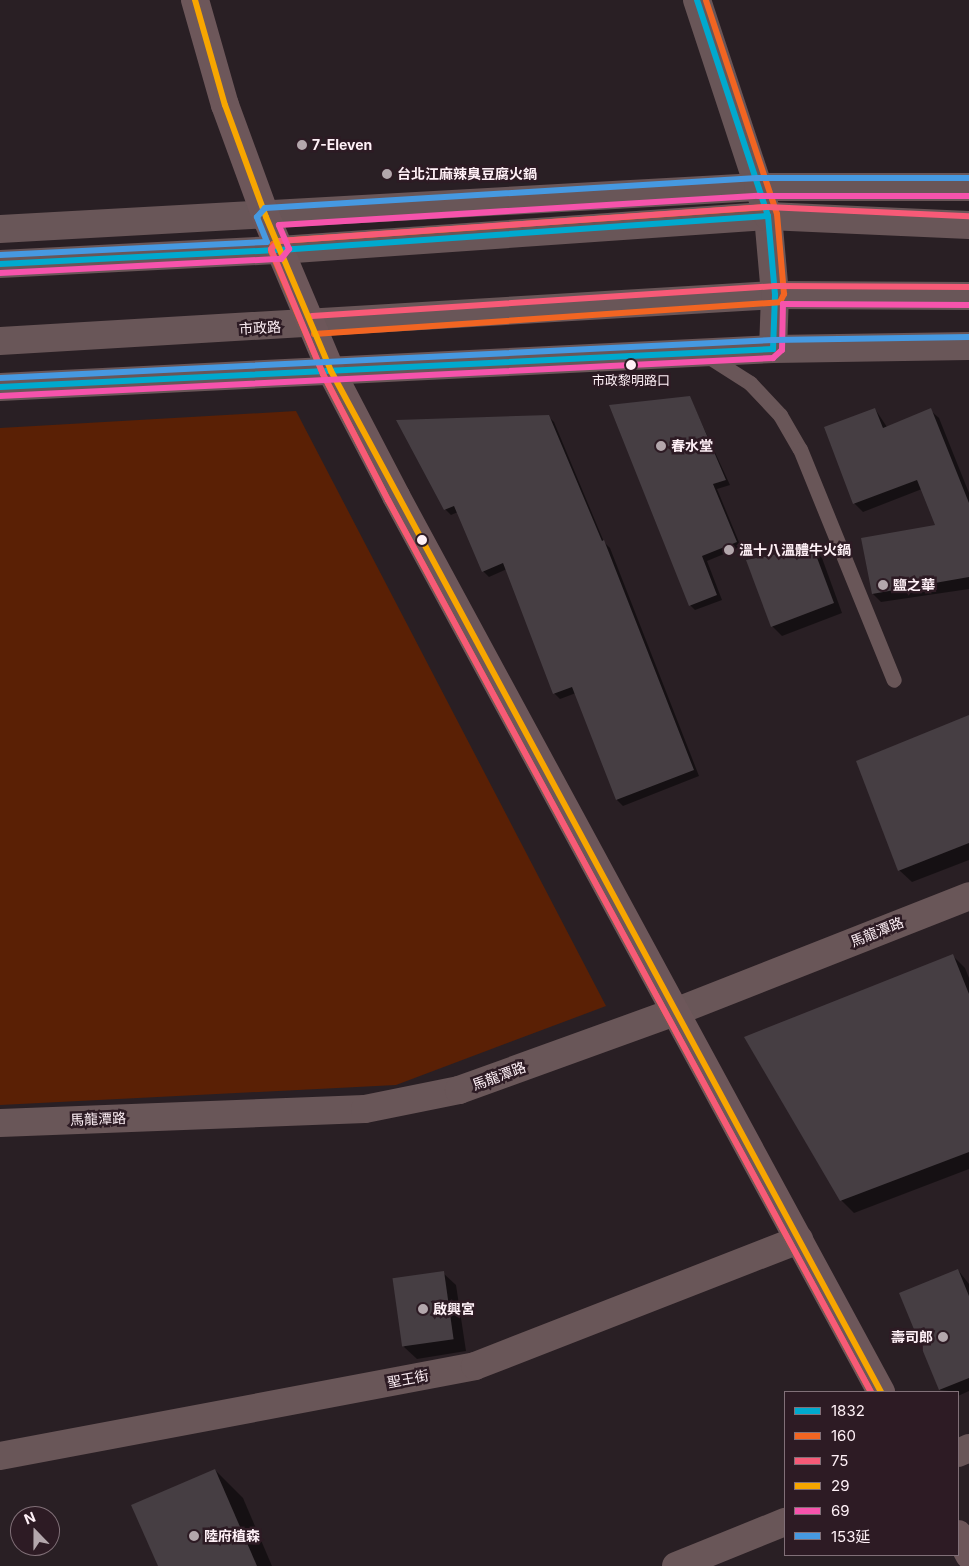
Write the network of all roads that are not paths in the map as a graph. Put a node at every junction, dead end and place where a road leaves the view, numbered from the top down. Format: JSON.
{"nodes":[{"id":1,"x":195,"y":0,"type":"edge"},
{"id":2,"x":697,"y":0,"type":"edge"},
{"id":3,"x":758,"y":187,"type":"junction"},
{"id":4,"x":969,"y":187,"type":"edge"},
{"id":5,"x":266,"y":216,"type":"junction"},
{"id":6,"x":768,"y":216,"type":"junction"},
{"id":7,"x":969,"y":225,"type":"edge"},
{"id":8,"x":0,"y":229,"type":"edge"},
{"id":9,"x":280,"y":250,"type":"junction"},
{"id":10,"x":0,"y":264,"type":"edge"},
{"id":11,"x":774,"y":295,"type":"junction"},
{"id":12,"x":969,"y":296,"type":"edge"},
{"id":13,"x":313,"y":325,"type":"junction"},
{"id":14,"x":0,"y":341,"type":"edge"},
{"id":15,"x":969,"y":346,"type":"edge"},
{"id":16,"x":773,"y":349,"type":"junction"},
{"id":17,"x":703,"y":353,"type":"junction"},
{"id":18,"x":331,"y":371,"type":"junction"},
{"id":19,"x":0,"y":387,"type":"edge"},
{"id":20,"x":894,"y":680,"type":"dead end"},
{"id":21,"x":969,"y":896,"type":"edge"},
{"id":22,"x":675,"y":1012,"type":"junction"},
{"id":23,"x":0,"y":1122,"type":"edge"},
{"id":24,"x":799,"y":1240,"type":"junction"},
{"id":25,"x":880,"y":1391,"type":"edge"},
{"id":26,"x":0,"y":1456,"type":"edge"},
{"id":27,"x":784,"y":1522,"type":"edge"},
{"id":28,"x":959,"y":1536,"type":"edge"},
{"id":29,"x":969,"y":1555,"type":"edge"},
{"id":30,"x":676,"y":1566,"type":"edge"}],
"edges":[{"from":1,"to":5,"type":"main road"},
{"from":2,"to":3,"type":"street"},
{"from":3,"to":4,"type":"street"},
{"from":3,"to":5,"type":"street"},
{"from":3,"to":6,"type":"street"},
{"from":5,"to":8,"type":"street"},
{"from":5,"to":9,"type":"main road"},
{"from":6,"to":7,"type":"street"},
{"from":6,"to":9,"type":"street"},
{"from":6,"to":11,"type":"street"},
{"from":9,"to":10,"type":"street"},
{"from":9,"to":13,"type":"main road"},
{"from":11,"to":12,"type":"street","name":"市政路"},
{"from":11,"to":13,"type":"street","name":"市政路"},
{"from":11,"to":16,"type":"street"},
{"from":13,"to":14,"type":"street","name":"市政路"},
{"from":13,"to":18,"type":"main road"},
{"from":15,"to":16,"type":"street"},
{"from":16,"to":17,"type":"street"},
{"from":17,"to":18,"type":"street"},
{"from":17,"to":20,"type":"lane"},
{"from":18,"to":19,"type":"street"},
{"from":18,"to":22,"type":"main road"},
{"from":21,"to":22,"type":"street","name":"馬龍潭路"},
{"from":22,"to":23,"type":"street","name":"馬龍潭路"},
{"from":22,"to":24,"type":"main road"},
{"from":24,"to":25,"type":"main road"},
{"from":24,"to":26,"type":"street","name":"聖王街"},
{"from":27,"to":30,"type":"street"},
{"from":28,"to":29,"type":"main road"}]}
